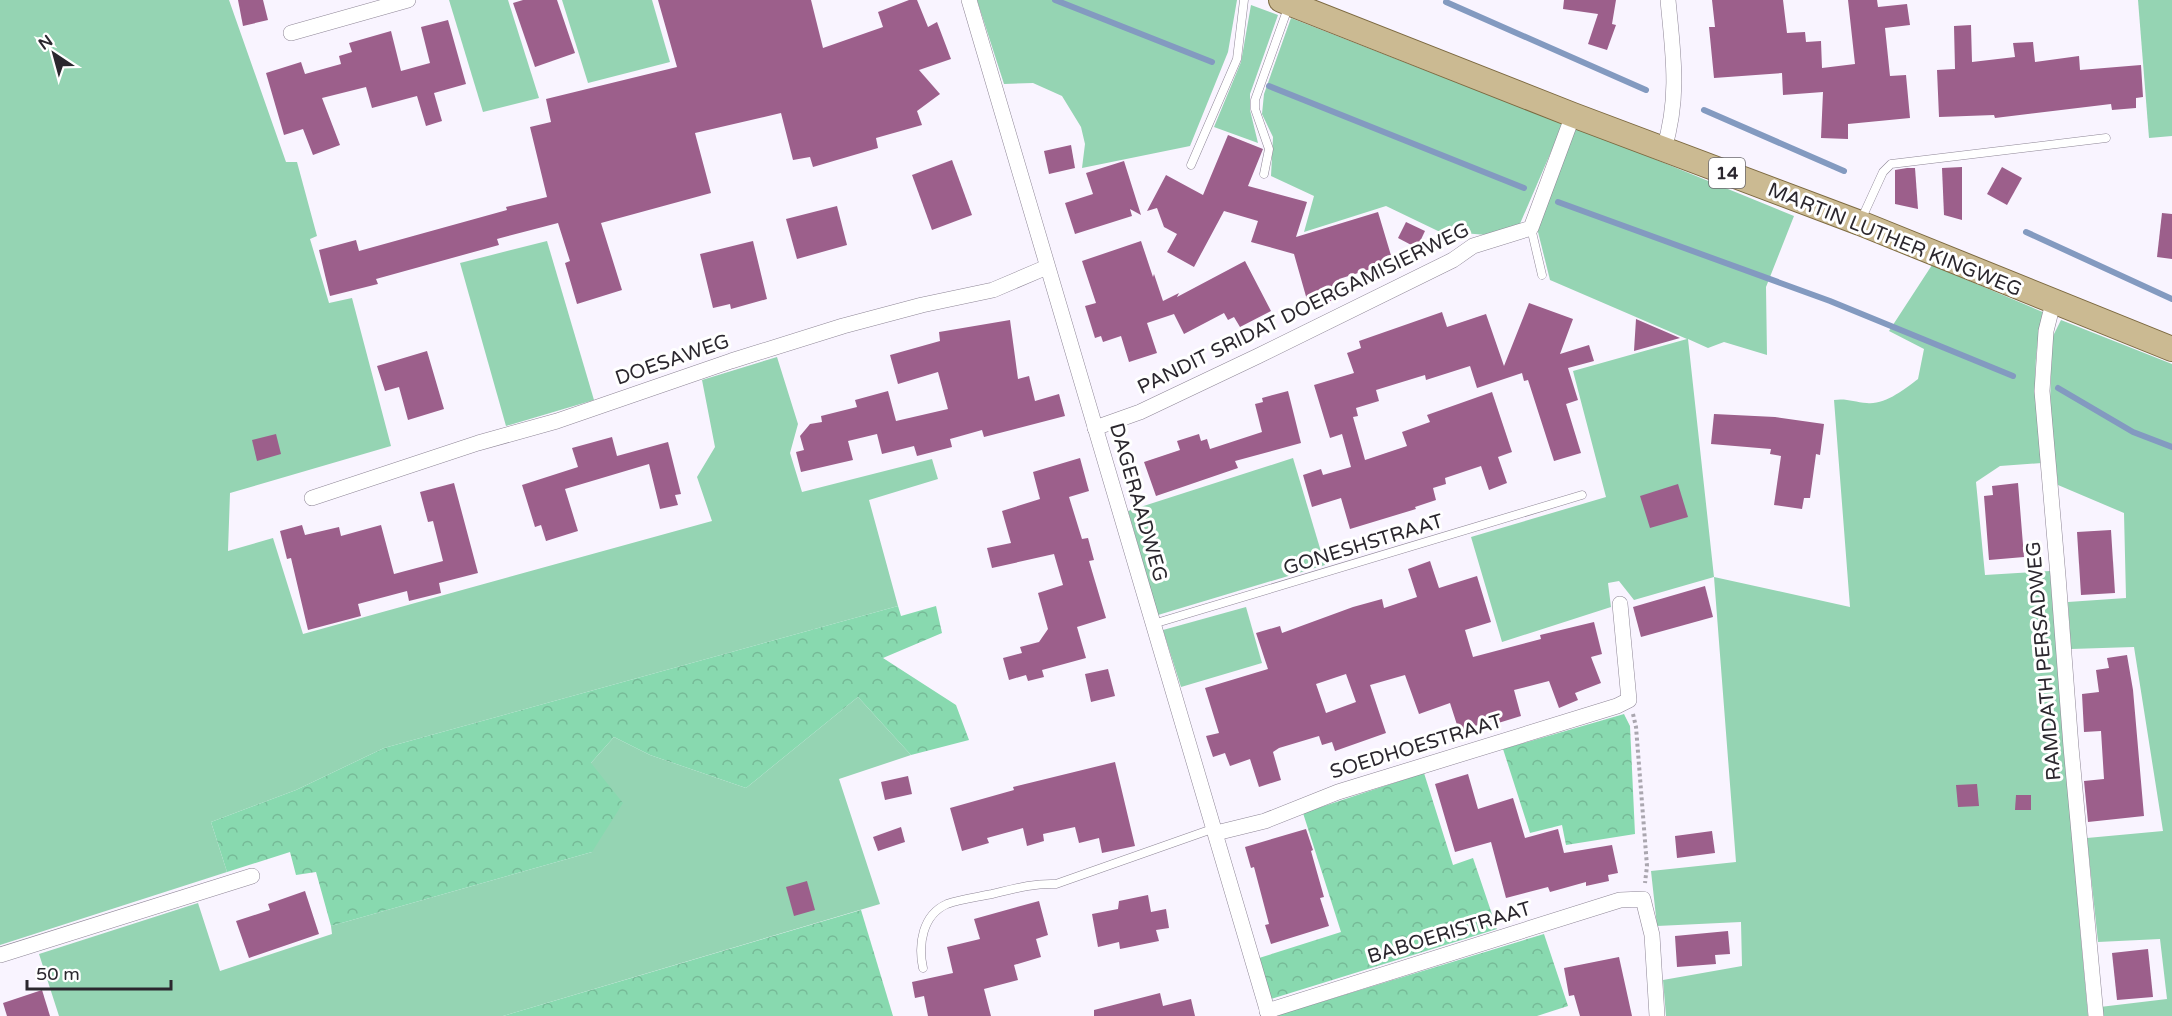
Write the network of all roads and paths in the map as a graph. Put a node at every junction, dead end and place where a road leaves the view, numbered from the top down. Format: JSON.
{"nodes":[{"id":1,"x":408,"y":0,"type":"edge"},
{"id":2,"x":969,"y":0,"type":"edge"},
{"id":3,"x":1244,"y":0,"type":"edge"},
{"id":4,"x":1668,"y":0,"type":"edge"},
{"id":5,"x":1285,"y":2,"type":"edge"},
{"id":6,"x":291,"y":33,"type":"dead end"},
{"id":7,"x":1573,"y":115,"type":"junction"},
{"id":8,"x":2106,"y":138,"type":"dead end"},
{"id":9,"x":1664,"y":149,"type":"junction"},
{"id":10,"x":1191,"y":165,"type":"dead end"},
{"id":11,"x":1264,"y":174,"type":"dead end"},
{"id":12,"x":1860,"y":223,"type":"junction"},
{"id":13,"x":1531,"y":228,"type":"junction"},
{"id":14,"x":1047,"y":267,"type":"junction"},
{"id":15,"x":1542,"y":275,"type":"dead end"},
{"id":16,"x":2053,"y":303,"type":"junction"},
{"id":17,"x":2172,"y":349,"type":"edge"},
{"id":18,"x":1095,"y":428,"type":"junction"},
{"id":19,"x":1582,"y":495,"type":"dead end"},
{"id":20,"x":312,"y":498,"type":"dead end"},
{"id":21,"x":1620,"y":604,"type":"dead end"},
{"id":22,"x":1153,"y":624,"type":"junction"},
{"id":23,"x":1629,"y":700,"type":"junction"},
{"id":24,"x":1215,"y":831,"type":"junction"},
{"id":25,"x":252,"y":876,"type":"dead end"},
{"id":26,"x":1643,"y":899,"type":"junction"},
{"id":27,"x":0,"y":955,"type":"edge"},
{"id":28,"x":923,"y":968,"type":"dead end"},
{"id":29,"x":1268,"y":1014,"type":"edge"},
{"id":30,"x":1657,"y":1016,"type":"edge"},
{"id":31,"x":2096,"y":1016,"type":"edge"}],
"edges":[{"from":1,"to":6,"type":"street"},
{"from":2,"to":14,"type":"street","name":"DAGERAADWEG"},
{"from":3,"to":10,"type":"lane"},
{"from":4,"to":9,"type":"street"},
{"from":5,"to":7,"type":"main road","name":"MARTIN LUTHER KINGWEG","number":"14"},
{"from":5,"to":11,"type":"lane"},
{"from":7,"to":9,"type":"main road","name":"MARTIN LUTHER KINGWEG","number":"14"},
{"from":7,"to":13,"type":"street"},
{"from":8,"to":12,"type":"lane"},
{"from":9,"to":12,"type":"main road","name":"MARTIN LUTHER KINGWEG","number":"14"},
{"from":12,"to":16,"type":"main road","name":"MARTIN LUTHER KINGWEG","number":"14"},
{"from":13,"to":15,"type":"lane"},
{"from":13,"to":18,"type":"street","name":"PANDIT SRIDAT DOERGAMISIERWEG"},
{"from":14,"to":18,"type":"street","name":"DAGERAADWEG"},
{"from":14,"to":20,"type":"street","name":"DOESAWEG"},
{"from":16,"to":17,"type":"main road","name":"MARTIN LUTHER KINGWEG","number":"14"},
{"from":16,"to":31,"type":"street","name":"RAMDATH PERSADWEG"},
{"from":18,"to":22,"type":"street","name":"DAGERAADWEG"},
{"from":19,"to":22,"type":"lane","name":"GONESHSTRAAT"},
{"from":21,"to":23,"type":"street"},
{"from":22,"to":24,"type":"street","name":"DAGERAADWEG"},
{"from":23,"to":24,"type":"street","name":"SOEDHOESTRAAT"},
{"from":23,"to":26,"type":"path"},
{"from":24,"to":28,"type":"lane"},
{"from":24,"to":29,"type":"street","name":"DAGERAADWEG"},
{"from":25,"to":27,"type":"street"},
{"from":26,"to":29,"type":"street","name":"BABOERISTRAAT"},
{"from":26,"to":30,"type":"street"}]}
